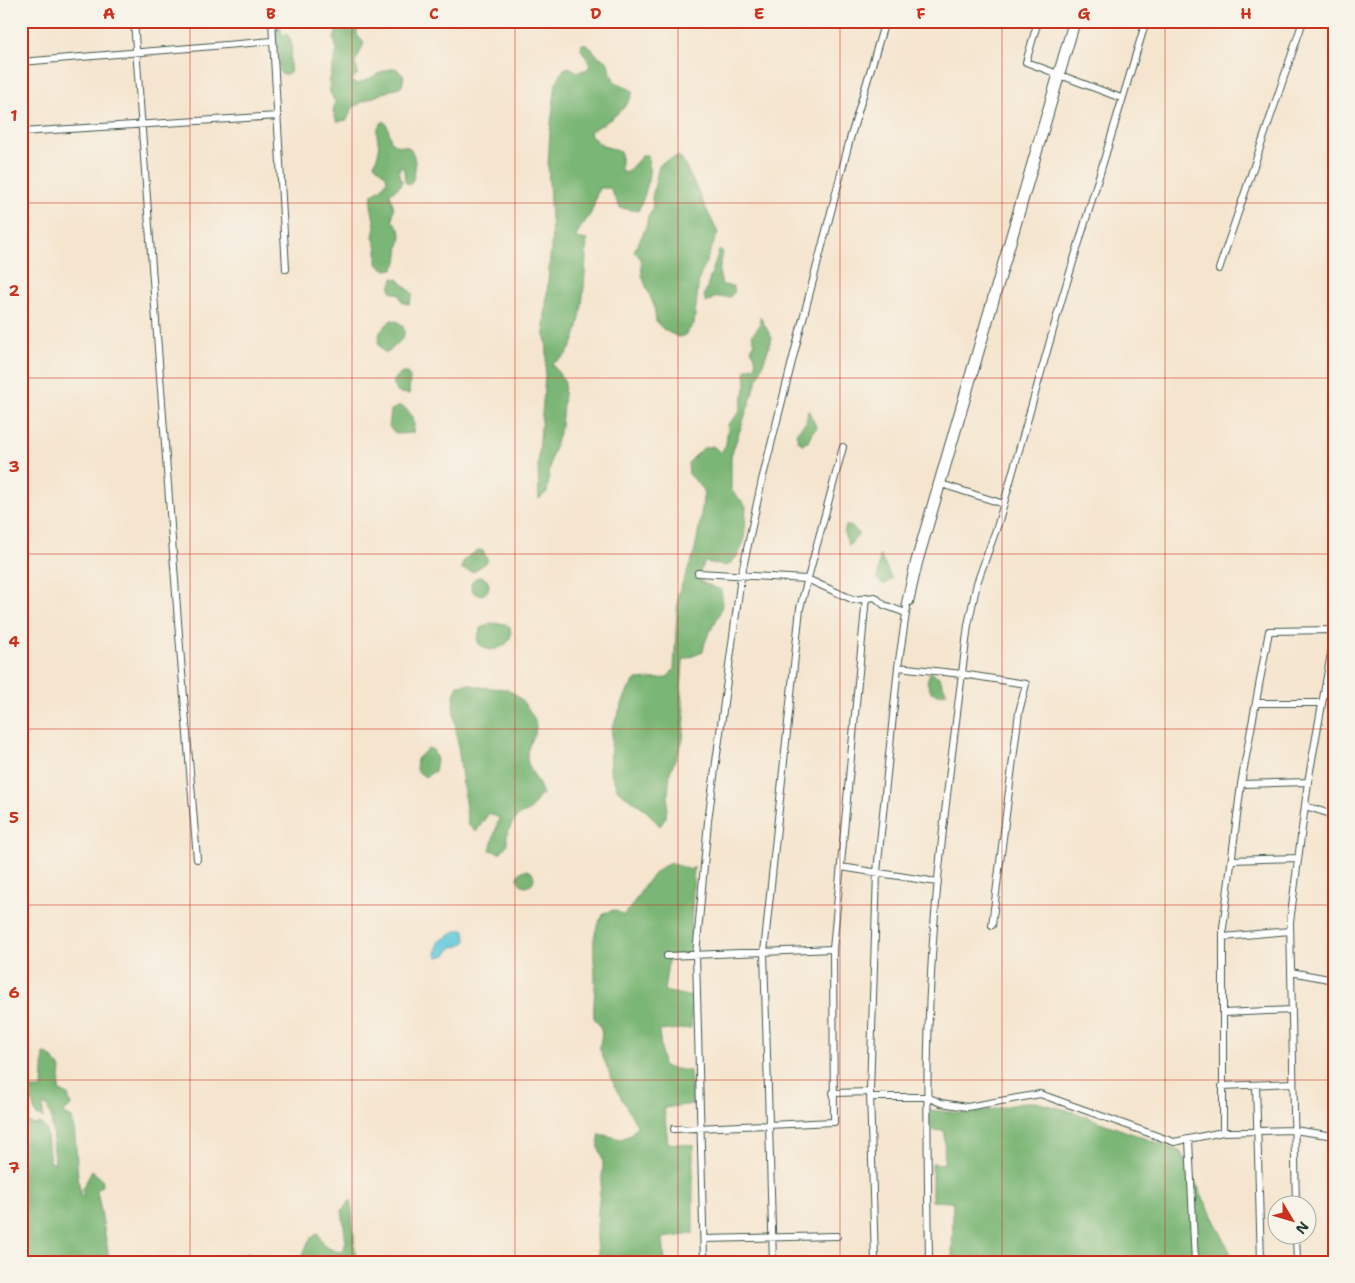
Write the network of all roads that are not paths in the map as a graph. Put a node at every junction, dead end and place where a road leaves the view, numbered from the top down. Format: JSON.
{"nodes":[{"id":1,"x":134,"y":21,"type":"edge"},
{"id":2,"x":272,"y":21,"type":"edge"},
{"id":3,"x":885,"y":21,"type":"edge"},
{"id":4,"x":1038,"y":21,"type":"edge"},
{"id":5,"x":1072,"y":21,"type":"edge"},
{"id":6,"x":1077,"y":21,"type":"edge"},
{"id":7,"x":1146,"y":21,"type":"edge"},
{"id":8,"x":1303,"y":21,"type":"edge"},
{"id":9,"x":274,"y":40,"type":"junction"},
{"id":10,"x":137,"y":52,"type":"junction"},
{"id":11,"x":21,"y":62,"type":"edge"},
{"id":12,"x":1059,"y":74,"type":"junction"},
{"id":13,"x":1121,"y":98,"type":"junction"},
{"id":14,"x":278,"y":116,"type":"junction"},
{"id":15,"x":141,"y":124,"type":"junction"},
{"id":16,"x":21,"y":132,"type":"edge"},
{"id":17,"x":286,"y":269,"type":"dead end"},
{"id":18,"x":1219,"y":269,"type":"dead end"},
{"id":19,"x":843,"y":447,"type":"dead end"},
{"id":20,"x":939,"y":484,"type":"junction"},
{"id":21,"x":1004,"y":504,"type":"junction"},
{"id":22,"x":698,"y":573,"type":"dead end"},
{"id":23,"x":741,"y":577,"type":"junction"},
{"id":24,"x":807,"y":578,"type":"junction"},
{"id":25,"x":866,"y":597,"type":"junction"},
{"id":26,"x":907,"y":610,"type":"junction"},
{"id":27,"x":1334,"y":630,"type":"edge"},
{"id":28,"x":1334,"y":637,"type":"edge"},
{"id":29,"x":1333,"y":651,"type":"edge"},
{"id":30,"x":898,"y":668,"type":"junction"},
{"id":31,"x":962,"y":674,"type":"junction"},
{"id":32,"x":1256,"y":703,"type":"junction"},
{"id":33,"x":1321,"y":704,"type":"junction"},
{"id":34,"x":1308,"y":782,"type":"junction"},
{"id":35,"x":1241,"y":784,"type":"junction"},
{"id":36,"x":1305,"y":806,"type":"junction"},
{"id":37,"x":1334,"y":815,"type":"edge"},
{"id":38,"x":1297,"y":858,"type":"junction"},
{"id":39,"x":197,"y":859,"type":"dead end"},
{"id":40,"x":1232,"y":860,"type":"junction"},
{"id":41,"x":842,"y":867,"type":"junction"},
{"id":42,"x":877,"y":872,"type":"junction"},
{"id":43,"x":937,"y":882,"type":"junction"},
{"id":44,"x":992,"y":925,"type":"dead end"},
{"id":45,"x":1290,"y":931,"type":"junction"},
{"id":46,"x":1223,"y":936,"type":"junction"},
{"id":47,"x":833,"y":949,"type":"junction"},
{"id":48,"x":764,"y":952,"type":"junction"},
{"id":49,"x":696,"y":955,"type":"junction"},
{"id":50,"x":667,"y":956,"type":"dead end"},
{"id":51,"x":1291,"y":972,"type":"junction"},
{"id":52,"x":1334,"y":980,"type":"edge"},
{"id":53,"x":1292,"y":1010,"type":"junction"},
{"id":54,"x":1223,"y":1013,"type":"junction"},
{"id":55,"x":1293,"y":1083,"type":"junction"},
{"id":56,"x":1256,"y":1085,"type":"junction"},
{"id":57,"x":1222,"y":1086,"type":"junction"},
{"id":58,"x":833,"y":1092,"type":"junction"},
{"id":59,"x":871,"y":1095,"type":"junction"},
{"id":60,"x":927,"y":1097,"type":"junction"},
{"id":61,"x":770,"y":1125,"type":"junction"},
{"id":62,"x":701,"y":1128,"type":"junction"},
{"id":63,"x":674,"y":1129,"type":"dead end"},
{"id":64,"x":1294,"y":1130,"type":"junction"},
{"id":65,"x":1258,"y":1131,"type":"junction"},
{"id":66,"x":1223,"y":1132,"type":"junction"},
{"id":67,"x":1334,"y":1136,"type":"edge"},
{"id":68,"x":1189,"y":1140,"type":"junction"},
{"id":69,"x":1296,"y":1196,"type":"edge"},
{"id":70,"x":837,"y":1236,"type":"dead end"},
{"id":71,"x":773,"y":1238,"type":"junction"},
{"id":72,"x":704,"y":1240,"type":"junction"},
{"id":73,"x":1296,"y":1246,"type":"edge"},
{"id":74,"x":704,"y":1262,"type":"edge"},
{"id":75,"x":773,"y":1262,"type":"edge"},
{"id":76,"x":875,"y":1262,"type":"edge"},
{"id":77,"x":928,"y":1262,"type":"edge"},
{"id":78,"x":1195,"y":1262,"type":"edge"},
{"id":79,"x":1261,"y":1262,"type":"edge"},
{"id":80,"x":1297,"y":1262,"type":"edge"}],
"edges":[{"from":1,"to":10,"type":"street"},
{"from":2,"to":9,"type":"street"},
{"from":3,"to":23,"type":"street"},
{"from":4,"to":12,"type":"street"},
{"from":5,"to":12,"type":"street"},
{"from":6,"to":12,"type":"street"},
{"from":7,"to":13,"type":"street"},
{"from":8,"to":18,"type":"street"},
{"from":9,"to":10,"type":"street"},
{"from":9,"to":14,"type":"street"},
{"from":10,"to":11,"type":"street"},
{"from":10,"to":15,"type":"street"},
{"from":12,"to":13,"type":"street"},
{"from":12,"to":20,"type":"street"},
{"from":13,"to":21,"type":"street"},
{"from":14,"to":15,"type":"street"},
{"from":14,"to":17,"type":"street"},
{"from":15,"to":16,"type":"street"},
{"from":15,"to":39,"type":"street"},
{"from":19,"to":24,"type":"street"},
{"from":20,"to":21,"type":"street"},
{"from":20,"to":26,"type":"street"},
{"from":21,"to":31,"type":"street"},
{"from":22,"to":23,"type":"street"},
{"from":23,"to":24,"type":"street"},
{"from":23,"to":49,"type":"street"},
{"from":24,"to":25,"type":"street"},
{"from":24,"to":48,"type":"street"},
{"from":25,"to":26,"type":"street"},
{"from":25,"to":41,"type":"street"},
{"from":26,"to":30,"type":"street"},
{"from":27,"to":32,"type":"street"},
{"from":28,"to":29,"type":"street"},
{"from":29,"to":33,"type":"street"},
{"from":30,"to":31,"type":"street"},
{"from":30,"to":42,"type":"street"},
{"from":31,"to":43,"type":"street"},
{"from":31,"to":44,"type":"street"},
{"from":32,"to":33,"type":"street"},
{"from":32,"to":35,"type":"street"},
{"from":33,"to":34,"type":"street"},
{"from":34,"to":35,"type":"street"},
{"from":34,"to":36,"type":"street"},
{"from":35,"to":40,"type":"street"},
{"from":36,"to":37,"type":"street"},
{"from":36,"to":38,"type":"street"},
{"from":38,"to":40,"type":"street"},
{"from":38,"to":45,"type":"street"},
{"from":40,"to":46,"type":"street"},
{"from":41,"to":42,"type":"street"},
{"from":41,"to":47,"type":"street"},
{"from":42,"to":43,"type":"street"},
{"from":42,"to":59,"type":"street"},
{"from":43,"to":60,"type":"street"},
{"from":45,"to":46,"type":"street"},
{"from":45,"to":51,"type":"street"},
{"from":46,"to":54,"type":"street"},
{"from":47,"to":48,"type":"street"},
{"from":47,"to":58,"type":"street"},
{"from":48,"to":49,"type":"street"},
{"from":48,"to":61,"type":"street"},
{"from":49,"to":50,"type":"street"},
{"from":49,"to":62,"type":"street"},
{"from":51,"to":52,"type":"street"},
{"from":51,"to":53,"type":"street"},
{"from":53,"to":54,"type":"street"},
{"from":53,"to":55,"type":"street"},
{"from":54,"to":57,"type":"street"},
{"from":55,"to":56,"type":"street"},
{"from":55,"to":64,"type":"street"},
{"from":56,"to":57,"type":"street"},
{"from":56,"to":65,"type":"street"},
{"from":57,"to":66,"type":"street"},
{"from":58,"to":59,"type":"street"},
{"from":58,"to":61,"type":"street"},
{"from":59,"to":60,"type":"street"},
{"from":59,"to":76,"type":"street"},
{"from":60,"to":68,"type":"street"},
{"from":60,"to":77,"type":"street"},
{"from":61,"to":62,"type":"street"},
{"from":61,"to":71,"type":"street"},
{"from":62,"to":63,"type":"street"},
{"from":62,"to":72,"type":"street"},
{"from":64,"to":65,"type":"street"},
{"from":64,"to":67,"type":"street"},
{"from":64,"to":69,"type":"street"},
{"from":65,"to":66,"type":"street"},
{"from":65,"to":79,"type":"street"},
{"from":66,"to":68,"type":"street"},
{"from":68,"to":78,"type":"street"},
{"from":70,"to":71,"type":"street"},
{"from":71,"to":72,"type":"street"},
{"from":71,"to":75,"type":"street"},
{"from":72,"to":74,"type":"street"},
{"from":73,"to":80,"type":"street"}]}
